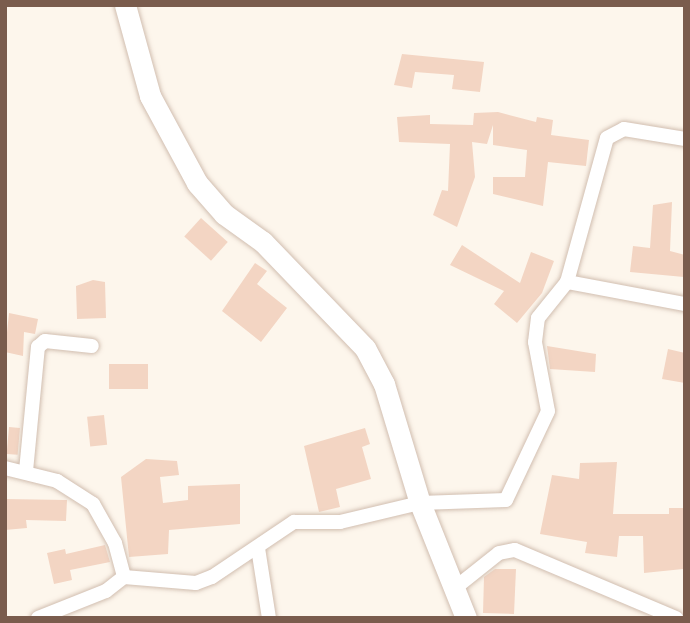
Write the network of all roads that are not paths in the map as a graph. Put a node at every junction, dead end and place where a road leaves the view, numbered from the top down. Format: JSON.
{"nodes":[{"id":1,"x":125,"y":5,"type":"edge"},
{"id":2,"x":685,"y":139,"type":"edge"},
{"id":3,"x":567,"y":282,"type":"junction"},
{"id":4,"x":685,"y":304,"type":"edge"},
{"id":5,"x":92,"y":346,"type":"dead end"},
{"id":6,"x":5,"y":468,"type":"edge"},
{"id":7,"x":26,"y":471,"type":"junction"},
{"id":8,"x":420,"y":503,"type":"junction"},
{"id":9,"x":258,"y":548,"type":"junction"},
{"id":10,"x":124,"y":578,"type":"junction"},
{"id":11,"x":456,"y":587,"type":"junction"},
{"id":12,"x":38,"y":618,"type":"edge"},
{"id":13,"x":269,"y":618,"type":"edge"},
{"id":14,"x":466,"y":618,"type":"edge"},
{"id":15,"x":676,"y":618,"type":"edge"}],
"edges":[{"from":1,"to":8,"type":"street"},
{"from":2,"to":3,"type":"street"},
{"from":3,"to":4,"type":"street"},
{"from":3,"to":8,"type":"street"},
{"from":5,"to":7,"type":"street"},
{"from":6,"to":7,"type":"street"},
{"from":7,"to":10,"type":"street"},
{"from":8,"to":9,"type":"street"},
{"from":8,"to":11,"type":"street"},
{"from":9,"to":10,"type":"street"},
{"from":9,"to":13,"type":"street"},
{"from":10,"to":12,"type":"street"},
{"from":11,"to":14,"type":"street"},
{"from":11,"to":15,"type":"street"}]}
